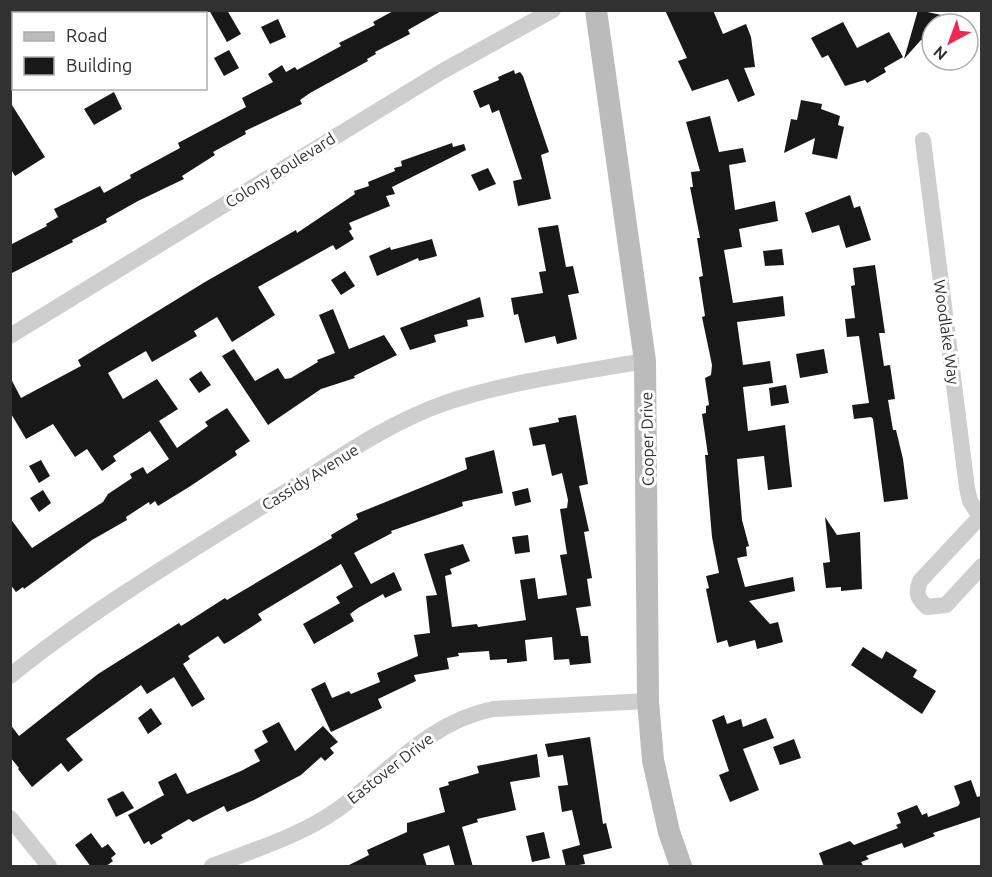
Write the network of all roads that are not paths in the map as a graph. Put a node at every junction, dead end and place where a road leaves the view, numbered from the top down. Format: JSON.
{"nodes":[{"id":1,"x":553,"y":10,"type":"edge"},
{"id":2,"x":597,"y":10,"type":"edge"},
{"id":3,"x":923,"y":140,"type":"dead end"},
{"id":4,"x":10,"y":336,"type":"edge"},
{"id":5,"x":645,"y":361,"type":"junction"},
{"id":6,"x":980,"y":519,"type":"edge"},
{"id":7,"x":981,"y":566,"type":"edge"},
{"id":8,"x":10,"y":676,"type":"edge"},
{"id":9,"x":648,"y":701,"type":"junction"},
{"id":10,"x":10,"y":818,"type":"edge"},
{"id":11,"x":49,"y":867,"type":"edge"},
{"id":12,"x":212,"y":867,"type":"edge"},
{"id":13,"x":681,"y":867,"type":"edge"}],
"edges":[{"from":1,"to":4,"type":"street","name":"Colony Boulevard"},
{"from":2,"to":5,"type":"street","name":"Cooper Drive"},
{"from":3,"to":6,"type":"street","name":"Woodlake Way"},
{"from":5,"to":8,"type":"street","name":"Cassidy Avenue"},
{"from":5,"to":9,"type":"street","name":"Cooper Drive"},
{"from":6,"to":7,"type":"street"},
{"from":9,"to":12,"type":"street","name":"Eastover Drive"},
{"from":9,"to":13,"type":"street","name":"Cooper Drive"},
{"from":10,"to":11,"type":"street"}]}
